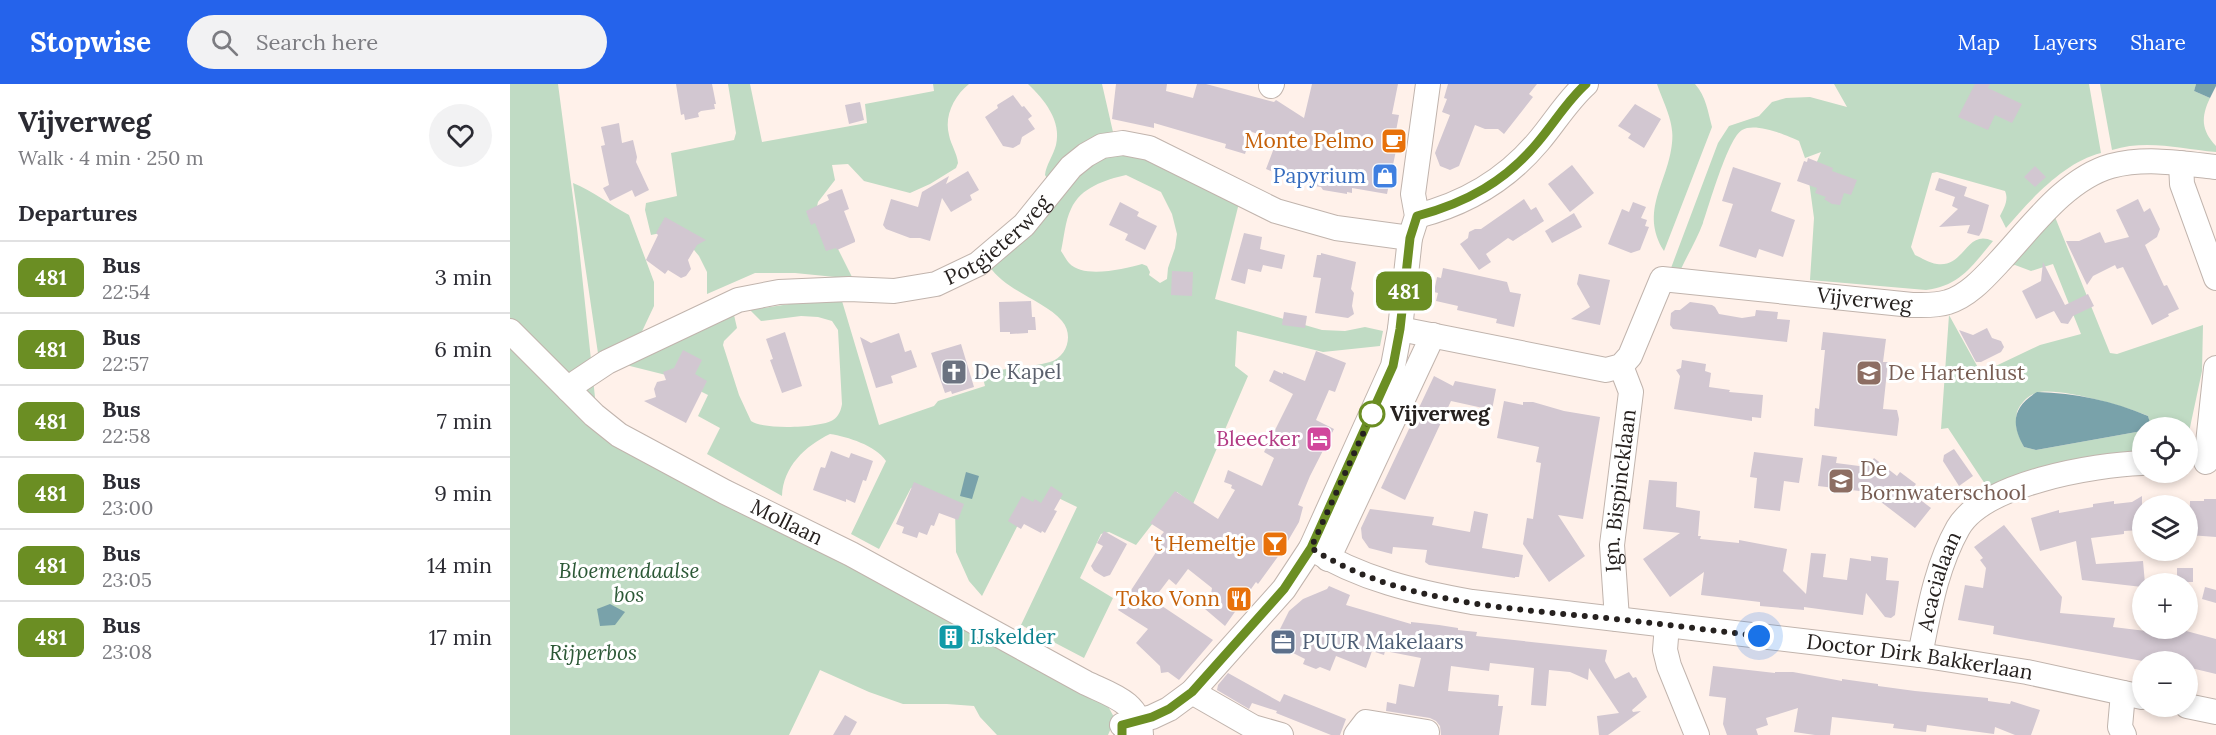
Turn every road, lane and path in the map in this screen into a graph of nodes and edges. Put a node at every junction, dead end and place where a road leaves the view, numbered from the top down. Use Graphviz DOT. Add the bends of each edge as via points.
graph roads {
  1 [pos="1428,84"];
  2 [pos="1586,84"];
  3 [pos="2181,163"];
  4 [pos="2216,166"];
  5 [pos="1414,227"];
  6 [pos="2216,278"];
  7 [pos="1400,329"];
  8 [pos="510,331"];
  9 [pos="1430,343"];
  10 [pos="1621,366"];
  11 [pos="2216,368"];
  12 [pos="568,390"];
  13 [pos="2203,462"];
  14 [pos="2132,463"];
  15 [pos="1320,553"];
  16 [pos="1617,619"];
  17 [pos="1667,625"];
  18 [pos="1920,655"];
  19 [pos="1192,692"];
  20 [pos="2132,695"];
  21 [pos="2198,708"];
  22 [pos="2216,712"];
  23 [pos="1131,729"];
  24 [pos="1426,732"];
  25 [pos="1281,735"];
  26 [pos="1356,735"];
  27 [pos="1696,735"];
  28 [pos="2124,735"];
  1 -- 5 [label="street" via="1413,194"];
  2 -- 5 [label="street" via="1505,176"];
  3 -- 4 [label="street, Vijverweg"];
  3 -- 6 [label="street" via="2182,184"];
  3 -- 10 [label="street, Vijverweg" via="2135,161 2087,176 2065,191 1983,279 1965,294 1936,305 1662,279 1630,356"];
  5 -- 7 [label="street"];
  5 -- 12 [label="street, Potgieterweg" via="1336,228 1276,211 1149,148 1123,143 1102,146 1071,167 1024,225 978,264 936,284 894,291 779,292 738,300 607,362"];
  7 -- 9 [label="street"];
  7 -- 15 [label="street" via="1393,366"];
  8 -- 12 [label="street, Mollaan"];
  9 -- 10 [label="street" via="1516,367 1520,352 1606,370"];
  9 -- 15 [label="street"];
  10 -- 16 [label="street, Ign. Bispincklaan" via="1631,392 1612,545"];
  11 -- 13 [label="street"];
  12 -- 23 [label="street, Mollaan" via="619,435 1129,705"];
  14 -- 18 [label="street, Acacialaan" via="2062,474 2007,490 1982,504 1959,526 1935,580"];
  15 -- 16 [label="street, Doctor Dirk Bakkerlaan" via="1367,576 1418,592"];
  15 -- 19 [label="street"];
  16 -- 17 [label="street, Doctor Dirk Bakkerlaan"];
  17 -- 18 [label="street, Doctor Dirk Bakkerlaan"];
  17 -- 27 [label="street" via="1665,650"];
  18 -- 20 [label="street, Doctor Dirk Bakkerlaan" via="2027,672"];
  19 -- 23 [label="street"];
  19 -- 25 [label="street" via="1253,727"];
  20 -- 28 [label="street" via="2120,727"];
  21 -- 22 [label="street"];
  24 -- 26 [label="street" via="1366,722"];
}
